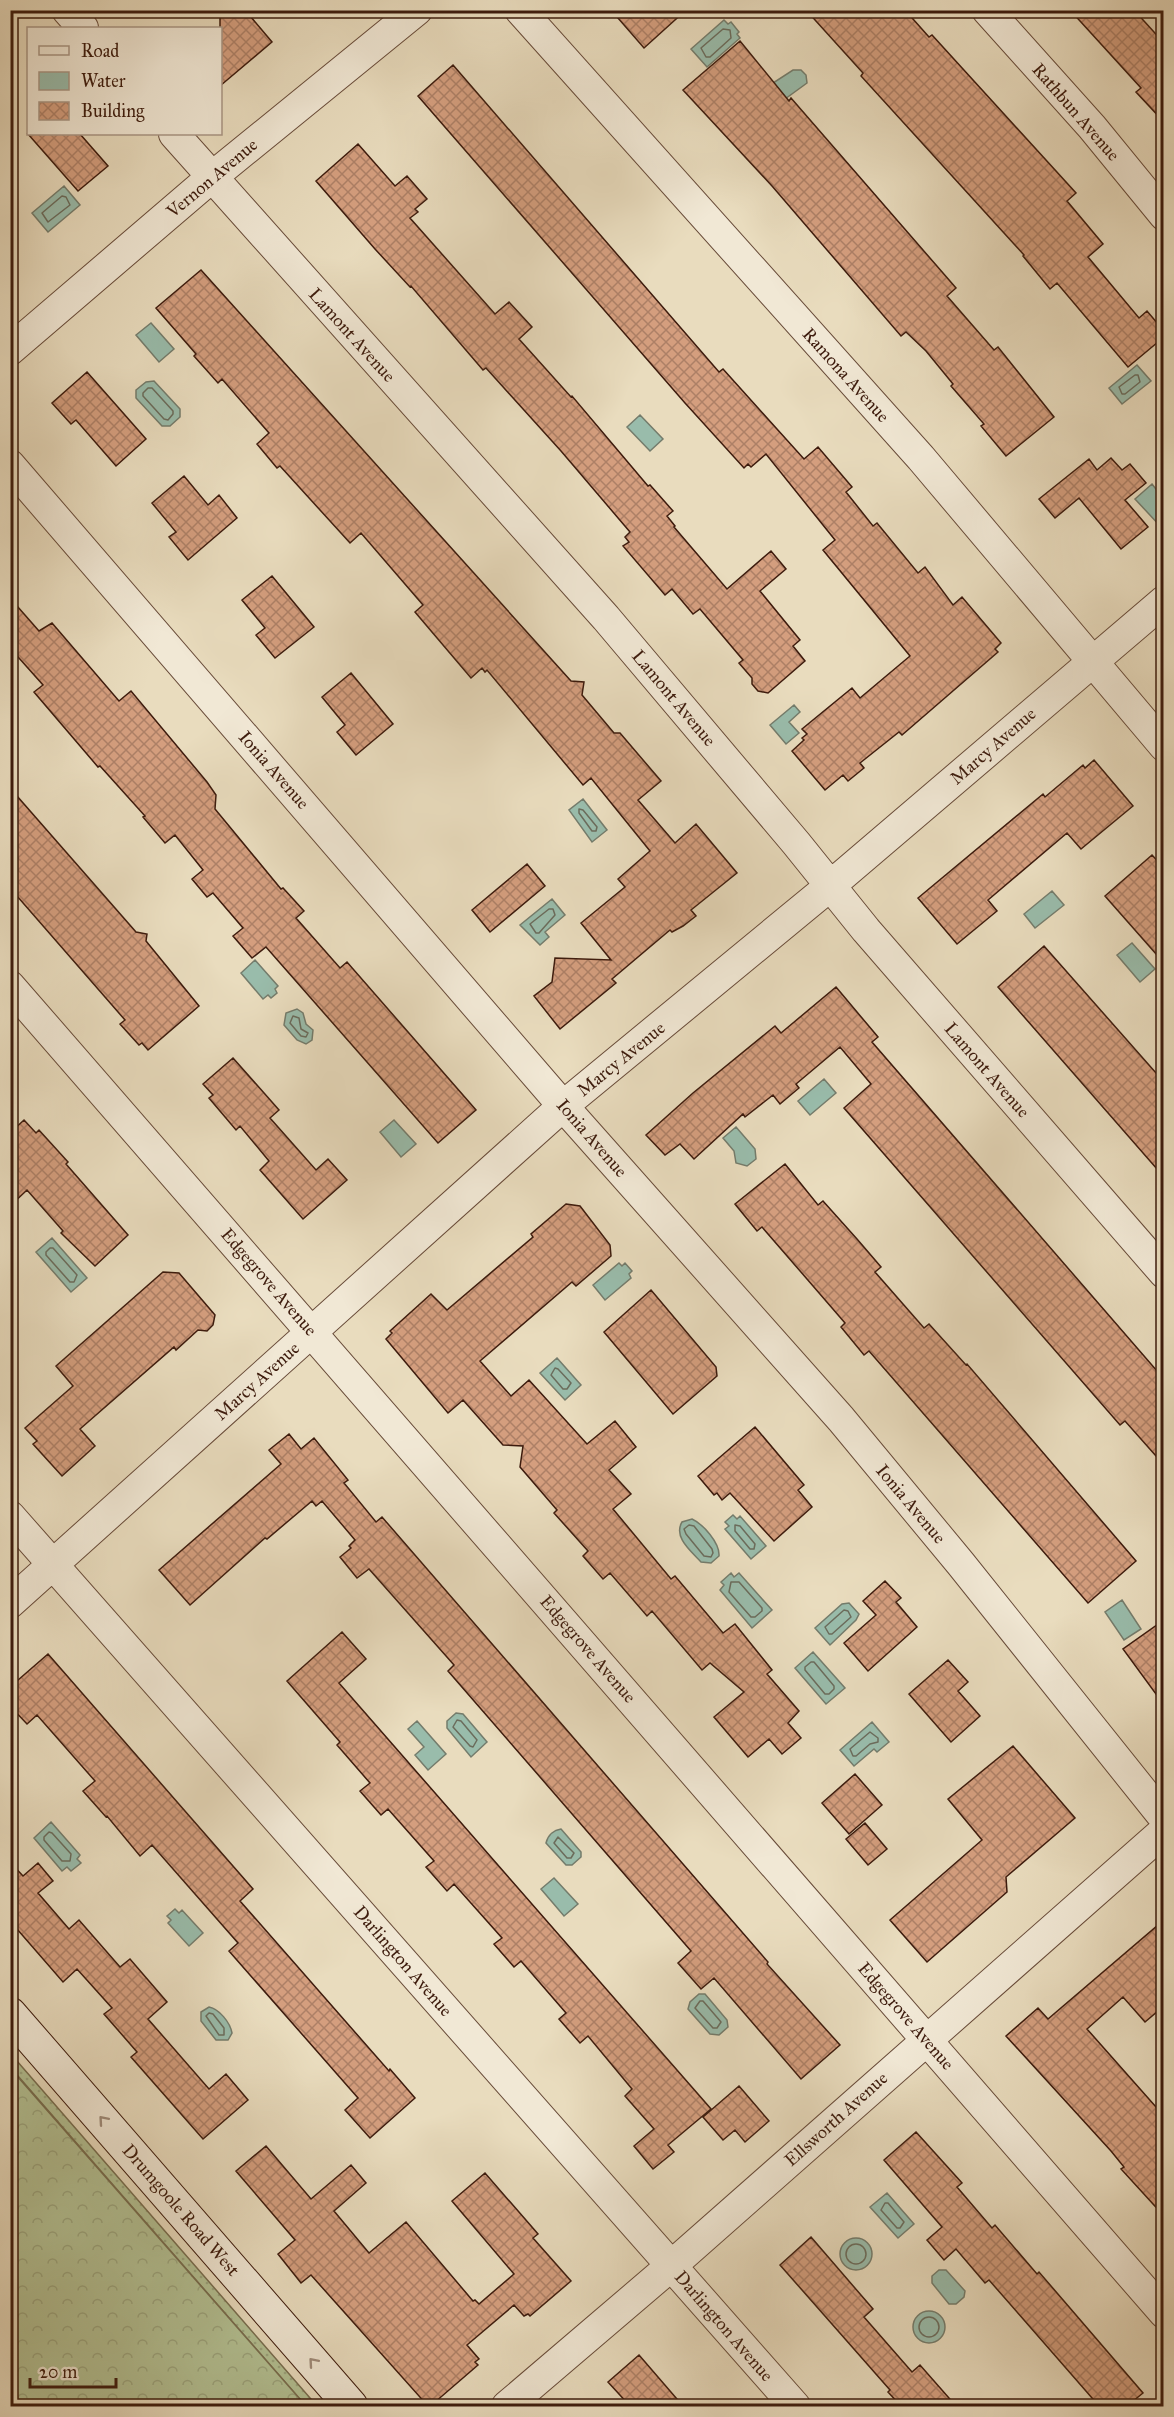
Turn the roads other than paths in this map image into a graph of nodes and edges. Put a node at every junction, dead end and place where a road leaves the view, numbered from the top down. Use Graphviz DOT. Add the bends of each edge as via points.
graph roads {
  1 [pos="67,10"];
  2 [pos="417,10"];
  3 [pos="520,10"];
  4 [pos="987,10"];
  5 [pos="82,27"];
  6 [pos="175,135"];
  7 [pos="212,177"];
  8 [pos="1164,215"];
  9 [pos="10,350"];
  10 [pos="10,465"];
  11 [pos="1164,601"];
  12 [pos="1090,662"];
  13 [pos="1164,746"];
  14 [pos="830,886"];
  15 [pos="10,986"];
  16 [pos="563,1106"];
  17 [pos="1164,1273"];
  18 [pos="312,1330"];
  19 [pos="10,1516"];
  20 [pos="54,1566"];
  21 [pos="10,1603"];
  22 [pos="1164,1818"];
  23 [pos="1164,1831"];
  24 [pos="10,2014"];
  25 [pos="926,2039"];
  26 [pos="671,2266"];
  27 [pos="1164,2313"];
  28 [pos="351,2406"];
  29 [pos="507,2406"];
  30 [pos="795,2406"];
  1 -- 5 [label="street"];
  2 -- 7 [label="street, Vernon Avenue"];
  3 -- 12 [label="street, Ramona Avenue" via="921,458"];
  4 -- 8 [label="street, Rathbun Avenue" via="1092,127"];
  6 -- 7 [label="street, Lamont Avenue"];
  7 -- 9 [label="street, Vernon Avenue"];
  7 -- 14 [label="street, Lamont Avenue" via="606,618"];
  10 -- 16 [label="street, Ionia Avenue"];
  11 -- 12 [label="street, Marcy Avenue"];
  12 -- 13 [label="street, Ramona Avenue"];
  12 -- 14 [label="street, Marcy Avenue"];
  14 -- 16 [label="street, Marcy Avenue"];
  14 -- 17 [label="street, Lamont Avenue"];
  15 -- 18 [label="street, Edgegrove Avenue"];
  16 -- 18 [label="street, Marcy Avenue"];
  16 -- 22 [label="street, Ionia Avenue" via="840,1419"];
  18 -- 20 [label="street, Marcy Avenue"];
  18 -- 25 [label="street, Edgegrove Avenue"];
  19 -- 20 [label="street, Darlington Avenue"];
  20 -- 21 [label="street, Marcy Avenue"];
  20 -- 26 [label="street, Darlington Avenue"];
  23 -- 25 [label="street, Ellsworth Avenue"];
  28 -- 24 [label="main road, Drumgoole Road West, one-way"];
  25 -- 26 [label="street, Ellsworth Avenue"];
  25 -- 27 [label="street, Edgegrove Avenue"];
  26 -- 29 [label="street, Ellsworth Avenue"];
  26 -- 30 [label="street, Darlington Avenue"];
}
